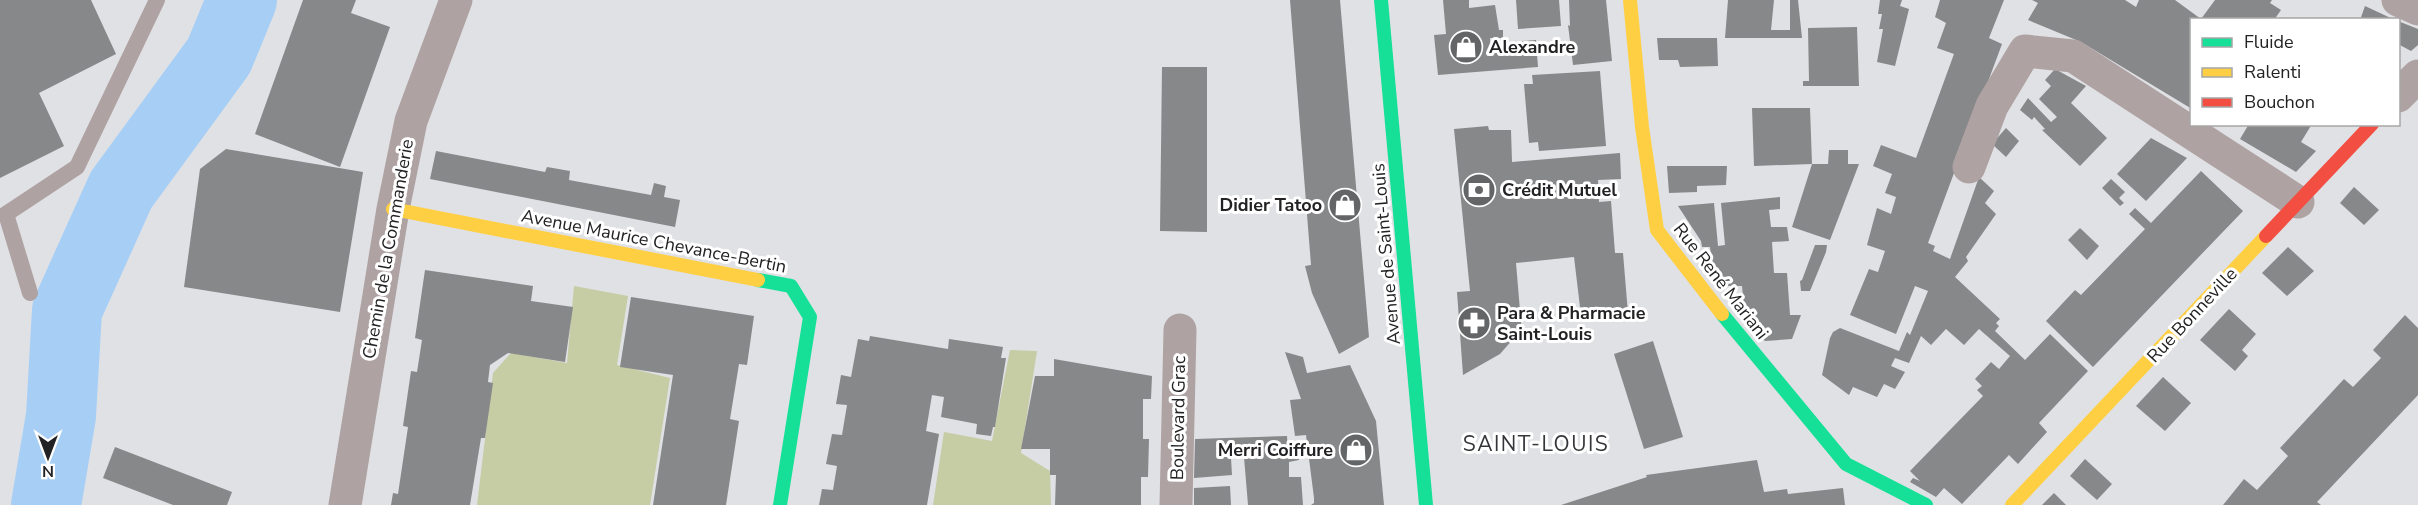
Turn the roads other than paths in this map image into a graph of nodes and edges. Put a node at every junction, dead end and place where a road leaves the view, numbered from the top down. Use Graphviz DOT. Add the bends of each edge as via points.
graph roads {
  1 [pos="158,0"];
  2 [pos="456,0"];
  3 [pos="1381,0"];
  4 [pos="1630,0"];
  5 [pos="2398,0"];
  6 [pos="2418,9"];
  7 [pos="2418,76"];
  8 [pos="2400,94"];
  9 [pos="2370,126"];
  10 [pos="1969,167"];
  11 [pos="2298,202"];
  12 [pos="393,209"];
  13 [pos="30,293"];
  14 [pos="1180,330"];
  15 [pos="345,505"];
  16 [pos="780,505"];
  17 [pos="1176,505"];
  18 [pos="1426,505"];
  19 [pos="1926,505"];
  20 [pos="2012,505"];
  1 -- 13 [label="lane" via="77,167 6,214"];
  2 -- 12 [label="street, Chemin de la Commanderie" via="411,121"];
  3 -- 18 [label="street, Avenue de Saint-Louis"];
  4 -- 19 [label="street, Rue René Mariani" via="1657,230 1845,464"];
  5 -- 6 [label="street"];
  7 -- 8 [label="street"];
  9 -- 11 [label="street, Rue Bonneville"];
  10 -- 11 [label="street" via="1992,106 2025,51 2073,56"];
  11 -- 20 [label="street, Rue Bonneville"];
  12 -- 15 [label="street, Chemin de la Commanderie"];
  12 -- 16 [label="street, Avenue Maurice Chevance-Bertin" via="791,286 810,317"];
  14 -- 17 [label="street, Boulevard Grac"];
}
